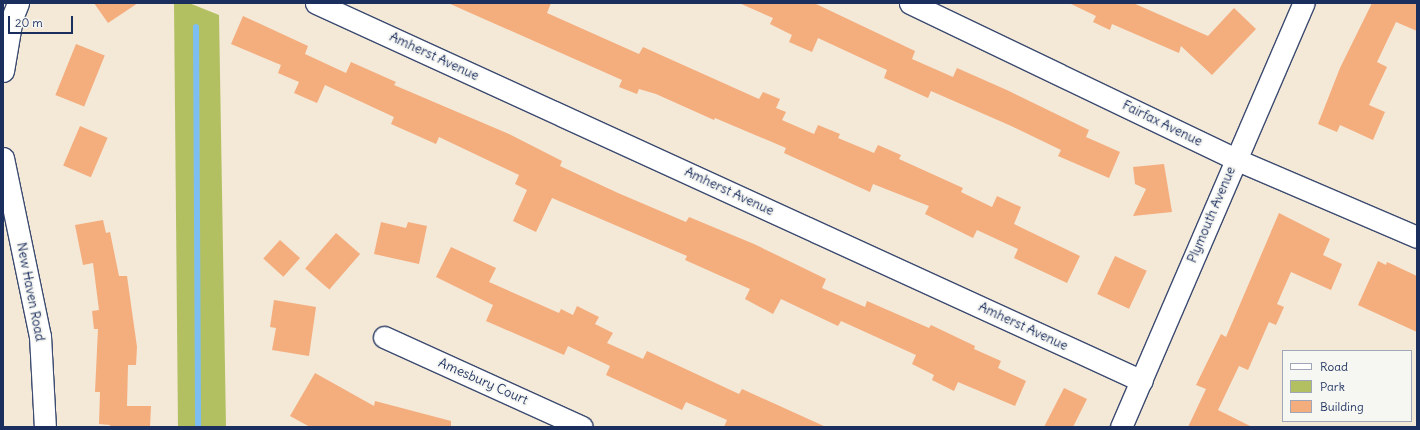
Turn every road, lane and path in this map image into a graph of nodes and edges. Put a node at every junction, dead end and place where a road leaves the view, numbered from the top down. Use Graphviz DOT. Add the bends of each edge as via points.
graph roads {
  1 [pos="18,3"];
  2 [pos="316,3"];
  3 [pos="910,3"];
  4 [pos="1304,3"];
  5 [pos="340,8"];
  6 [pos="3,70"];
  7 [pos="3,158"];
  8 [pos="1235,159"];
  9 [pos="1417,237"];
  10 [pos="384,337"];
  11 [pos="1142,381"];
  12 [pos="45,427"];
  13 [pos="582,427"];
  14 [pos="1121,427"];
  1 -- 6 [label="street" via="12,18"];
  2 -- 5 [label="street, Amherst Avenue"];
  3 -- 8 [label="street, Fairfax Avenue"];
  4 -- 8 [label="street, Plymouth Avenue"];
  5 -- 11 [label="street, Amherst Avenue"];
  7 -- 12 [label="street, New Haven Road" via="40,336"];
  8 -- 9 [label="street, Fairfax Avenue"];
  8 -- 11 [label="street, Plymouth Avenue"];
  10 -- 13 [label="street, Amesbury Court"];
  11 -- 14 [label="street, Plymouth Avenue"];
}
